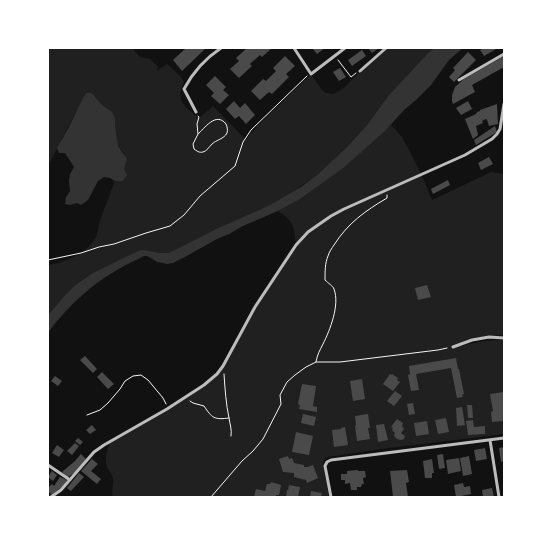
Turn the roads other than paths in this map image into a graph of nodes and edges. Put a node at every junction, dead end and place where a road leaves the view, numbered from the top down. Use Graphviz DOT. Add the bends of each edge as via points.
graph roads {
  1 [pos="221,48"];
  2 [pos="294,48"];
  3 [pos="345,48"];
  4 [pos="386,48"];
  5 [pos="504,54"];
  6 [pos="360,71"];
  7 [pos="459,80"];
  8 [pos="504,104"];
  9 [pos="196,112"];
  10 [pos="504,338"];
  11 [pos="453,347"];
  12 [pos="504,438"];
  13 [pos="490,440"];
  14 [pos="48,465"];
  15 [pos="70,480"];
  16 [pos="51,497"];
  17 [pos="331,497"];
  18 [pos="499,497"];
  1 -- 9 [label="street" via="191,76 184,89"];
  2 -- 3 [label="street" via="310,73"];
  4 -- 6 [label="street"];
  5 -- 7 [label="street"];
  8 -- 15 [label="street" via="500,129 492,139 465,155 344,209 308,232 296,245 255,307 217,374 167,409 94,452"];
  10 -- 11 [label="street" via="472,340"];
  12 -- 13 [label="street"];
  13 -- 17 [label="street" via="331,460 326,466"];
  13 -- 18 [label="street"];
  14 -- 15 [label="street"];
  15 -- 16 [label="street"];
}
